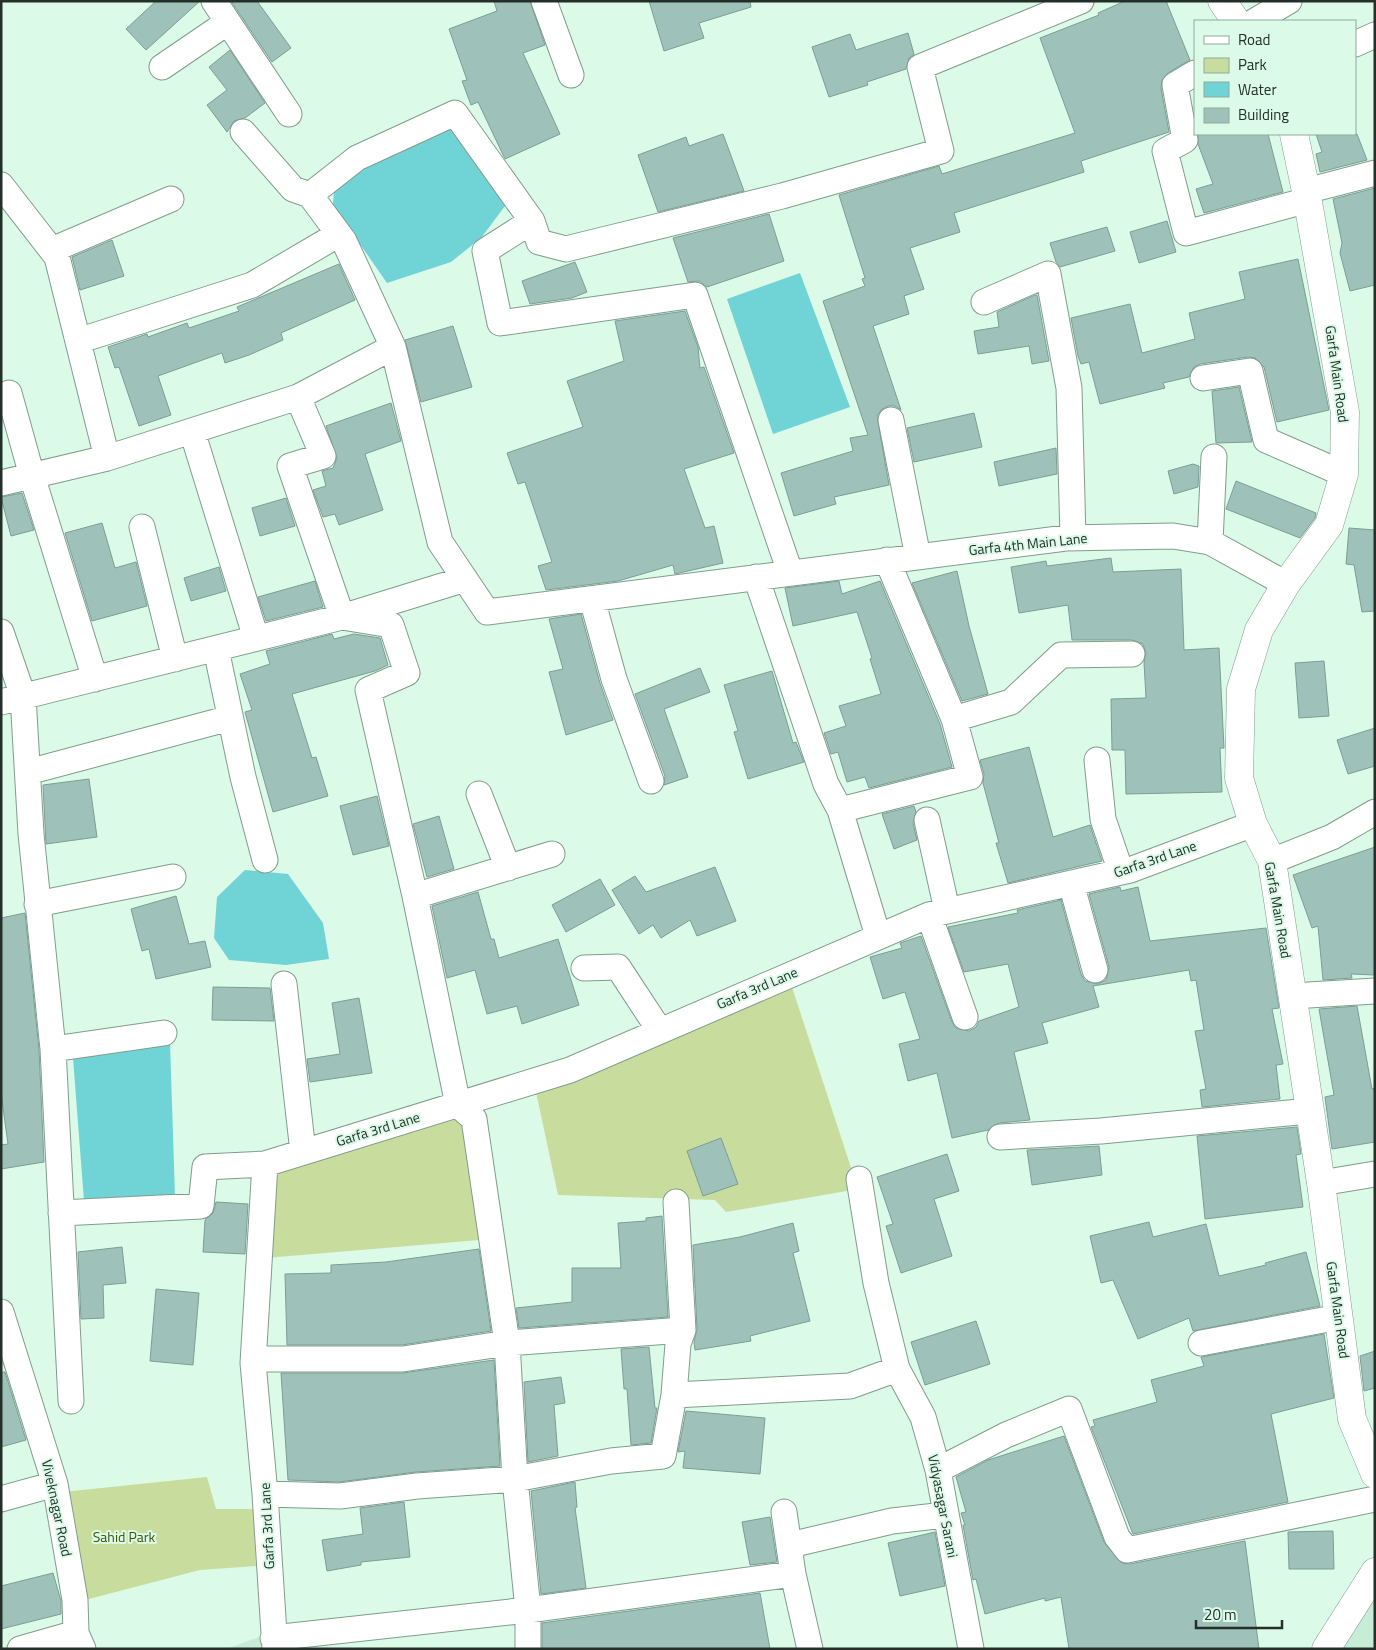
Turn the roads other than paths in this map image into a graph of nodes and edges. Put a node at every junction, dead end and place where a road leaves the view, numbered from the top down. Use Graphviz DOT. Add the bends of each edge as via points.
graph roads {
  1 [pos="214,1"];
  2 [pos="544,1"];
  3 [pos="1081,1"];
  4 [pos="1222,1"];
  5 [pos="1289,1"];
  6 [pos="1235,20"];
  7 [pos="1257,20"];
  8 [pos="228,22"];
  9 [pos="1375,35"];
  10 [pos="1356,44"];
  11 [pos="162,67"];
  12 [pos="1194,74"];
  13 [pos="571,75"];
  14 [pos="289,114"];
  15 [pos="243,132"];
  16 [pos="1294,135"];
  17 [pos="1375,173"];
  18 [pos="1,185"];
  19 [pos="310,194"];
  20 [pos="1307,196"];
  21 [pos="171,199"];
  22 [pos="532,221"];
  23 [pos="339,234"];
  24 [pos="52,250"];
  25 [pos="984,302"];
  26 [pos="78,341"];
  27 [pos="393,347"];
  28 [pos="1203,378"];
  29 [pos="9,393"];
  30 [pos="298,397"];
  31 [pos="891,420"];
  32 [pos="192,431"];
  33 [pos="1214,457"];
  34 [pos="107,458"];
  35 [pos="1344,474"];
  36 [pos="32,476"];
  37 [pos="1,483"];
  38 [pos="142,527"];
  39 [pos="1073,538"];
  40 [pos="1210,542"];
  41 [pos="918,557"];
  42 [pos="887,560"];
  43 [pos="790,572"];
  44 [pos="756,577"];
  45 [pos="465,579"];
  46 [pos="1286,584"];
  47 [pos="592,599"];
  48 [pos="342,617"];
  49 [pos="1,632"];
  50 [pos="256,638"];
  51 [pos="216,649"];
  52 [pos="1132,654"];
  53 [pos="175,659"];
  54 [pos="95,679"];
  55 [pos="12,699"];
  56 [pos="230,718"];
  57 [pos="954,719"];
  58 [pos="1097,760"];
  59 [pos="28,772"];
  60 [pos="651,781"];
  61 [pos="480,794"];
  62 [pos="840,810"];
  63 [pos="1375,812"];
  64 [pos="927,820"];
  65 [pos="1253,824"];
  66 [pos="552,854"];
  67 [pos="265,860"];
  68 [pos="1272,861"];
  69 [pos="508,868"];
  70 [pos="1121,872"];
  71 [pos="173,877"];
  72 [pos="1071,883"];
  73 [pos="415,896"];
  74 [pos="38,904"];
  75 [pos="938,912"];
  76 [pos="878,936"];
  77 [pos="584,968"];
  78 [pos="1095,970"];
  79 [pos="284,984"];
  80 [pos="1375,991"];
  81 [pos="1292,996"];
  82 [pos="965,1017"];
  83 [pos="660,1030"];
  84 [pos="164,1033"];
  85 [pos="53,1049"];
  86 [pos="458,1105"];
  87 [pos="1309,1111"];
  88 [pos="1000,1137"];
  89 [pos="303,1152"];
  90 [pos="265,1164"];
  91 [pos="1375,1174"];
  92 [pos="859,1179"];
  93 [pos="1321,1184"];
  94 [pos="676,1202"];
  95 [pos="61,1213"];
  96 [pos="1,1312"];
  97 [pos="1339,1317"];
  98 [pos="683,1330"];
  99 [pos="507,1343"];
  100 [pos="1201,1343"];
  101 [pos="254,1359"];
  102 [pos="10,1364"];
  103 [pos="897,1369"];
  104 [pos="674,1395"];
  105 [pos="71,1400"];
  106 [pos="938,1470"];
  107 [pos="1375,1474"];
  108 [pos="515,1479"];
  109 [pos="55,1484"];
  110 [pos="265,1494"];
  111 [pos="1,1499"];
  112 [pos="1375,1499"];
  113 [pos="784,1512"];
  114 [pos="945,1515"];
  115 [pos="790,1545"];
  116 [pos="1375,1572"];
  117 [pos="793,1574"];
  118 [pos="528,1610"];
  119 [pos="79,1641"];
  120 [pos="274,1643"];
  121 [pos="20,1649"];
  122 [pos="528,1649"];
  123 [pos="810,1649"];
  124 [pos="971,1649"];
  125 [pos="1326,1649"];
  1 -- 8 [label="street"];
  2 -- 13 [label="street"];
  3 -- 22 [label="street" via="920,68 942,151 782,196 566,249 539,242"];
  4 -- 6 [label="main road"];
  5 -- 7 [label="street"];
  8 -- 11 [label="street"];
  8 -- 14 [label="street"];
  9 -- 10 [label="street"];
  12 -- 20 [label="street" via="1175,85 1185,140 1165,152 1186,233"];
  15 -- 19 [label="street" via="293,189"];
  16 -- 20 [label="main road, Garfa Main Road"];
  17 -- 20 [label="street"];
  18 -- 24 [label="street"];
  19 -- 22 [label="street" via="357,158 455,112"];
  19 -- 23 [label="street"];
  20 -- 35 [label="main road, Garfa Main Road" via="1345,412"];
  21 -- 24 [label="street"];
  22 -- 43 [label="street" via="485,251 500,323 696,295"];
  23 -- 26 [label="street" via="252,285"];
  23 -- 27 [label="street"];
  24 -- 26 [label="street" via="57,257"];
  25 -- 39 [label="street" via="1048,274 1069,388"];
  26 -- 34 [label="street"];
  27 -- 30 [label="street"];
  27 -- 45 [label="street" via="440,542"];
  28 -- 35 [label="street" via="1250,372 1266,440"];
  29 -- 36 [label="street"];
  30 -- 32 [label="street"];
  30 -- 48 [label="street" via="323,456 290,466"];
  31 -- 41 [label="street"];
  32 -- 34 [label="street"];
  32 -- 50 [label="street"];
  33 -- 40 [label="street"];
  34 -- 36 [label="street"];
  35 -- 46 [label="main road, Garfa Main Road" via="1329,525"];
  36 -- 37 [label="street"];
  36 -- 54 [label="street"];
  38 -- 53 [label="street"];
  39 -- 40 [label="street, Garfa 4th Main Lane" via="1173,536"];
  39 -- 41 [label="street, Garfa 4th Main Lane"];
  40 -- 46 [label="street, Garfa 4th Main Lane"];
  41 -- 42 [label="street, Garfa 4th Main Lane"];
  42 -- 43 [label="street, Garfa 4th Main Lane"];
  42 -- 57 [label="street"];
  43 -- 44 [label="street, Garfa 4th Main Lane"];
  44 -- 47 [label="street, Garfa 4th Main Lane"];
  44 -- 62 [label="street" via="826,784"];
  45 -- 47 [label="street, Garfa 4th Main Lane" via="487,612"];
  45 -- 48 [label="street"];
  46 -- 65 [label="main road, Garfa Main Road" via="1259,630 1241,689 1239,778"];
  47 -- 60 [label="street" via="614,679"];
  48 -- 50 [label="street"];
  48 -- 73 [label="street" via="391,625 406,673 368,690"];
  49 -- 55 [label="street"];
  50 -- 51 [label="street"];
  51 -- 53 [label="street"];
  51 -- 56 [label="street"];
  52 -- 57 [label="street" via="1061,656 1011,702"];
  53 -- 54 [label="street"];
  54 -- 55 [label="street"];
  55 -- 59 [label="street"];
  56 -- 59 [label="street"];
  56 -- 67 [label="street"];
  57 -- 62 [label="street" via="970,776"];
  58 -- 70 [label="street" via="1103,818"];
  59 -- 74 [label="street"];
  61 -- 69 [label="street"];
  62 -- 76 [label="street"];
  63 -- 68 [label="street" via="1332,837"];
  64 -- 75 [label="street"];
  65 -- 68 [label="main road, Garfa Main Road"];
  65 -- 70 [label="street, Garfa 3rd Lane"];
  66 -- 69 [label="street"];
  68 -- 81 [label="main road, Garfa Main Road"];
  69 -- 73 [label="street"];
  70 -- 72 [label="street, Garfa 3rd Lane"];
  71 -- 74 [label="street"];
  72 -- 75 [label="street, Garfa 3rd Lane"];
  72 -- 78 [label="street"];
  73 -- 86 [label="street"];
  74 -- 85 [label="street"];
  75 -- 76 [label="street, Garfa 3rd Lane"];
  75 -- 82 [label="street"];
  76 -- 83 [label="street, Garfa 3rd Lane"];
  77 -- 83 [label="street" via="618,967"];
  79 -- 89 [label="street"];
  80 -- 81 [label="street"];
  81 -- 87 [label="main road, Garfa Main Road"];
  83 -- 86 [label="street, Garfa 3rd Lane" via="570,1070"];
  84 -- 85 [label="street"];
  85 -- 95 [label="street"];
  86 -- 89 [label="street, Garfa 3rd Lane"];
  86 -- 99 [label="street" via="474,1119"];
  87 -- 88 [label="street"];
  87 -- 93 [label="main road, Garfa Main Road"];
  89 -- 90 [label="street, Garfa 3rd Lane"];
  90 -- 95 [label="street, Garfa 3rd Lane" via="205,1167 201,1206"];
  90 -- 101 [label="street, Garfa 3rd Lane"];
  91 -- 93 [label="street"];
  92 -- 103 [label="street, Vidyasagar Sarani" via="876,1283"];
  93 -- 97 [label="main road, Garfa Main Road"];
  94 -- 98 [label="street"];
  95 -- 105 [label="street"];
  96 -- 102 [label="street, Viveknagar Road"];
  97 -- 100 [label="street"];
  97 -- 107 [label="main road, Garfa Main Road" via="1352,1420"];
  98 -- 99 [label="street"];
  98 -- 104 [label="street" via="678,1344"];
  99 -- 101 [label="street" via="403,1359"];
  99 -- 108 [label="street"];
  101 -- 110 [label="street, Garfa 3rd Lane"];
  102 -- 109 [label="street, Viveknagar Road"];
  103 -- 104 [label="street" via="850,1386"];
  103 -- 106 [label="street, Vidyasagar Sarani" via="923,1417"];
  104 -- 108 [label="street" via="663,1456 611,1460"];
  106 -- 112 [label="street" via="1006,1435 1069,1409 1116,1537 1127,1550"];
  106 -- 114 [label="street, Vidyasagar Sarani"];
  108 -- 110 [label="street" via="417,1486 340,1496"];
  108 -- 118 [label="street"];
  109 -- 111 [label="street"];
  109 -- 119 [label="street, Viveknagar Road"];
  110 -- 120 [label="street, Garfa 3rd Lane"];
  113 -- 115 [label="street"];
  114 -- 115 [label="street" via="892,1521"];
  114 -- 124 [label="street, Vidyasagar Sarani"];
  115 -- 117 [label="street"];
  116 -- 125 [label="main road"];
  117 -- 118 [label="street"];
  117 -- 123 [label="street"];
  118 -- 120 [label="street"];
  118 -- 122 [label="street"];
  119 -- 121 [label="street"];
}
